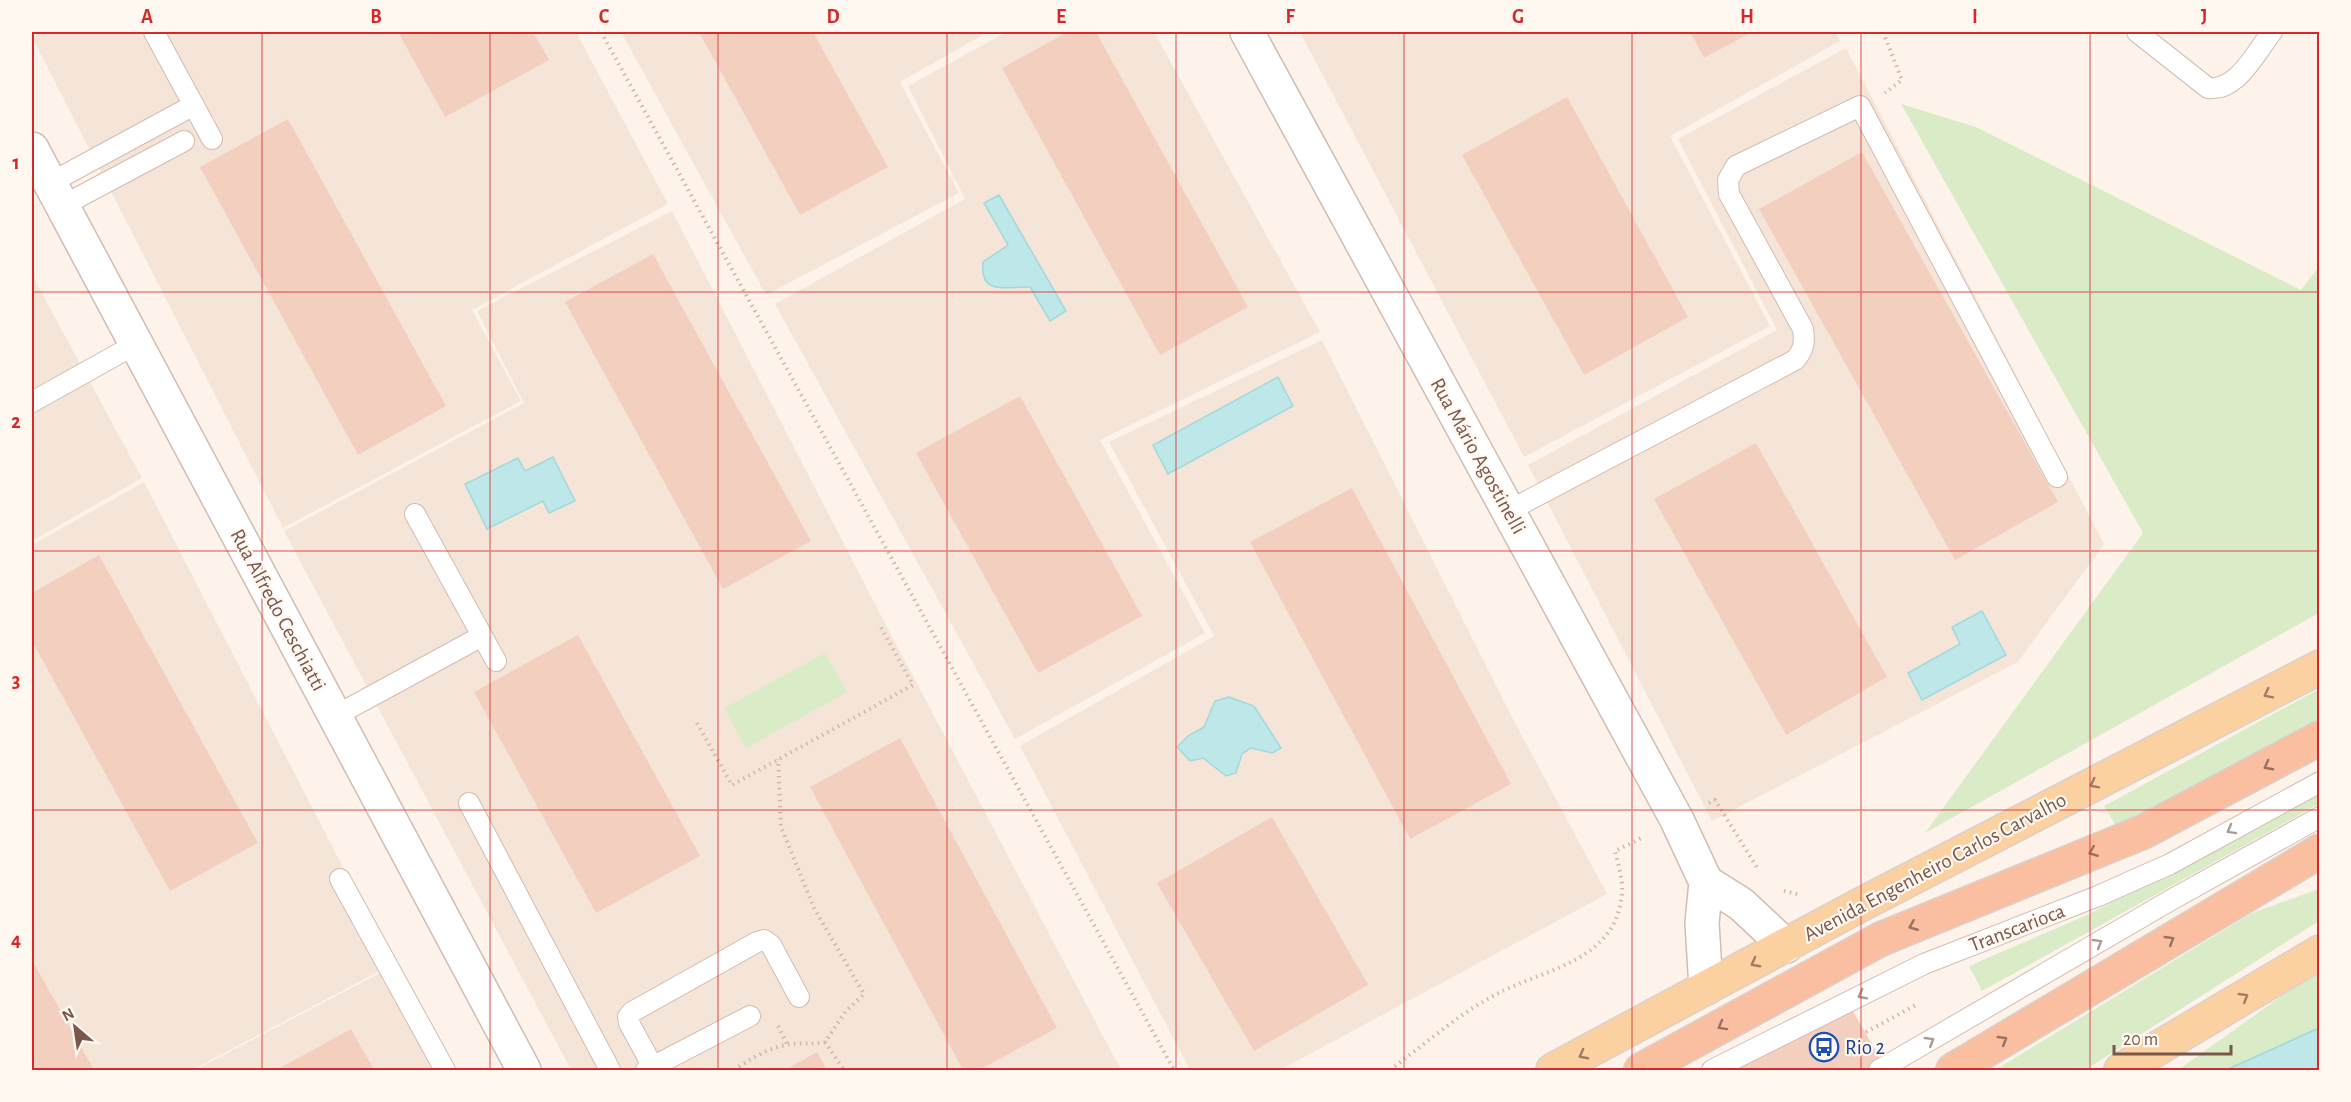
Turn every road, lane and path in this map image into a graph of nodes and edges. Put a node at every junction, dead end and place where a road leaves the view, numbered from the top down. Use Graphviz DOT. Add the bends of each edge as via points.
graph roads {
  1 [pos="154,32"];
  2 [pos="601,32"];
  3 [pos="1246,32"];
  4 [pos="1883,32"];
  5 [pos="2137,32"];
  6 [pos="2272,32"];
  7 [pos="194,105"];
  8 [pos="1860,106"];
  9 [pos="212,139"];
  10 [pos="184,141"];
  11 [pos="32,149"];
  12 [pos="56,195"];
  13 [pos="136,344"];
  14 [pos="32,402"];
  15 [pos="2057,477"];
  16 [pos="1508,511"];
  17 [pos="415,513"];
  18 [pos="879,624"];
  19 [pos="482,636"];
  20 [pos="496,661"];
  21 [pos="2319,667"];
  22 [pos="335,717"];
  23 [pos="697,723"];
  24 [pos="2319,738"];
  25 [pos="778,759"];
  26 [pos="2319,782"];
  27 [pos="469,803"];
  28 [pos="2319,817"];
  29 [pos="1677,820"];
  30 [pos="2311,859"];
  31 [pos="1762,875"];
  32 [pos="340,879"];
  33 [pos="1706,882"];
  34 [pos="1780,889"];
  35 [pos="1807,896"];
  36 [pos="1786,946"];
  37 [pos="2319,952"];
  38 [pos="1706,988"];
  39 [pos="799,997"];
  40 [pos="1916,1005"];
  41 [pos="750,1016"];
  42 [pos="1866,1032"];
  43 [pos="825,1042"];
  44 [pos="649,1069"];
  45 [pos="445,1071"];
  46 [pos="524,1071"];
  47 [pos="610,1071"];
  48 [pos="734,1071"];
  49 [pos="844,1071"];
  50 [pos="1174,1071"];
  51 [pos="1390,1071"];
  52 [pos="1553,1071"];
  53 [pos="1641,1071"];
  54 [pos="1712,1071"];
  55 [pos="1879,1071"];
  56 [pos="1953,1071"];
  57 [pos="2121,1071"];
  1 -- 7 [label="lane"];
  2 -- 50 [label="path"];
  3 -- 16 [label="street, Rua Mário Agostinelli"];
  4 -- 8 [label="path" via="1902,80"];
  5 -- 6 [label="lane" via="2208,88 2220,90 2233,82"];
  7 -- 9 [label="lane"];
  7 -- 12 [label="lane"];
  8 -- 15 [label="lane"];
  8 -- 16 [label="lane" via="1736,166 1728,180 1729,194 1803,329 1802,353"];
  10 -- 12 [label="lane"];
  11 -- 12 [label="street, Rua Alfredo Ceschiatti"];
  12 -- 13 [label="street, Rua Alfredo Ceschiatti"];
  13 -- 14 [label="lane"];
  13 -- 22 [label="street, Rua Alfredo Ceschiatti"];
  16 -- 29 [label="street, Rua Mário Agostinelli"];
  17 -- 19 [label="lane"];
  18 -- 25 [label="path" via="913,685"];
  19 -- 20 [label="lane"];
  19 -- 22 [label="lane"];
  21 -- 36 [label="main road, Avenida Engenheiro Carlos Carvalho, one-way"];
  22 -- 46 [label="street, Rua Alfredo Ceschiatti"];
  23 -- 25 [label="path" via="732,785"];
  24 -- 53 [label="highway, Avenida Engenheiro Carlos Carvalho, one-way" via="2143,832 1881,939"];
  25 -- 43 [label="path" via="781,827 814,908 864,994 846,1011"];
  26 -- 54 [label="lane, Transcarioca, one-way" via="2170,864 1924,964"];
  27 -- 47 [label="lane"];
  55 -- 28 [label="lane, one-way"];
  29 -- 31 [label="path" via="1715,800"];
  29 -- 33 [label="street, Rua Mário Agostinelli"];
  29 -- 51 [label="path" via="1615,851 1623,890 1619,907 1612,926 1590,951 1561,969 1495,995"];
  56 -- 30 [label="highway, one-way"];
  32 -- 45 [label="lane"];
  33 -- 36 [label="street" via="1741,904"];
  33 -- 38 [label="street" via="1702,923"];
  34 -- 35 [label="path"];
  36 -- 38 [label="main road, Avenida Engenheiro Carlos Carvalho, one-way"];
  57 -- 37 [label="main road, one-way"];
  38 -- 52 [label="main road, Avenida Engenheiro Carlos Carvalho, one-way"];
  39 -- 44 [label="lane" via="771,945 764,940 757,942 632,1012 629,1023"];
  40 -- 42 [label="path"];
  41 -- 44 [label="lane"];
  43 -- 48 [label="path" via="787,1044"];
  43 -- 49 [label="path"];
}
